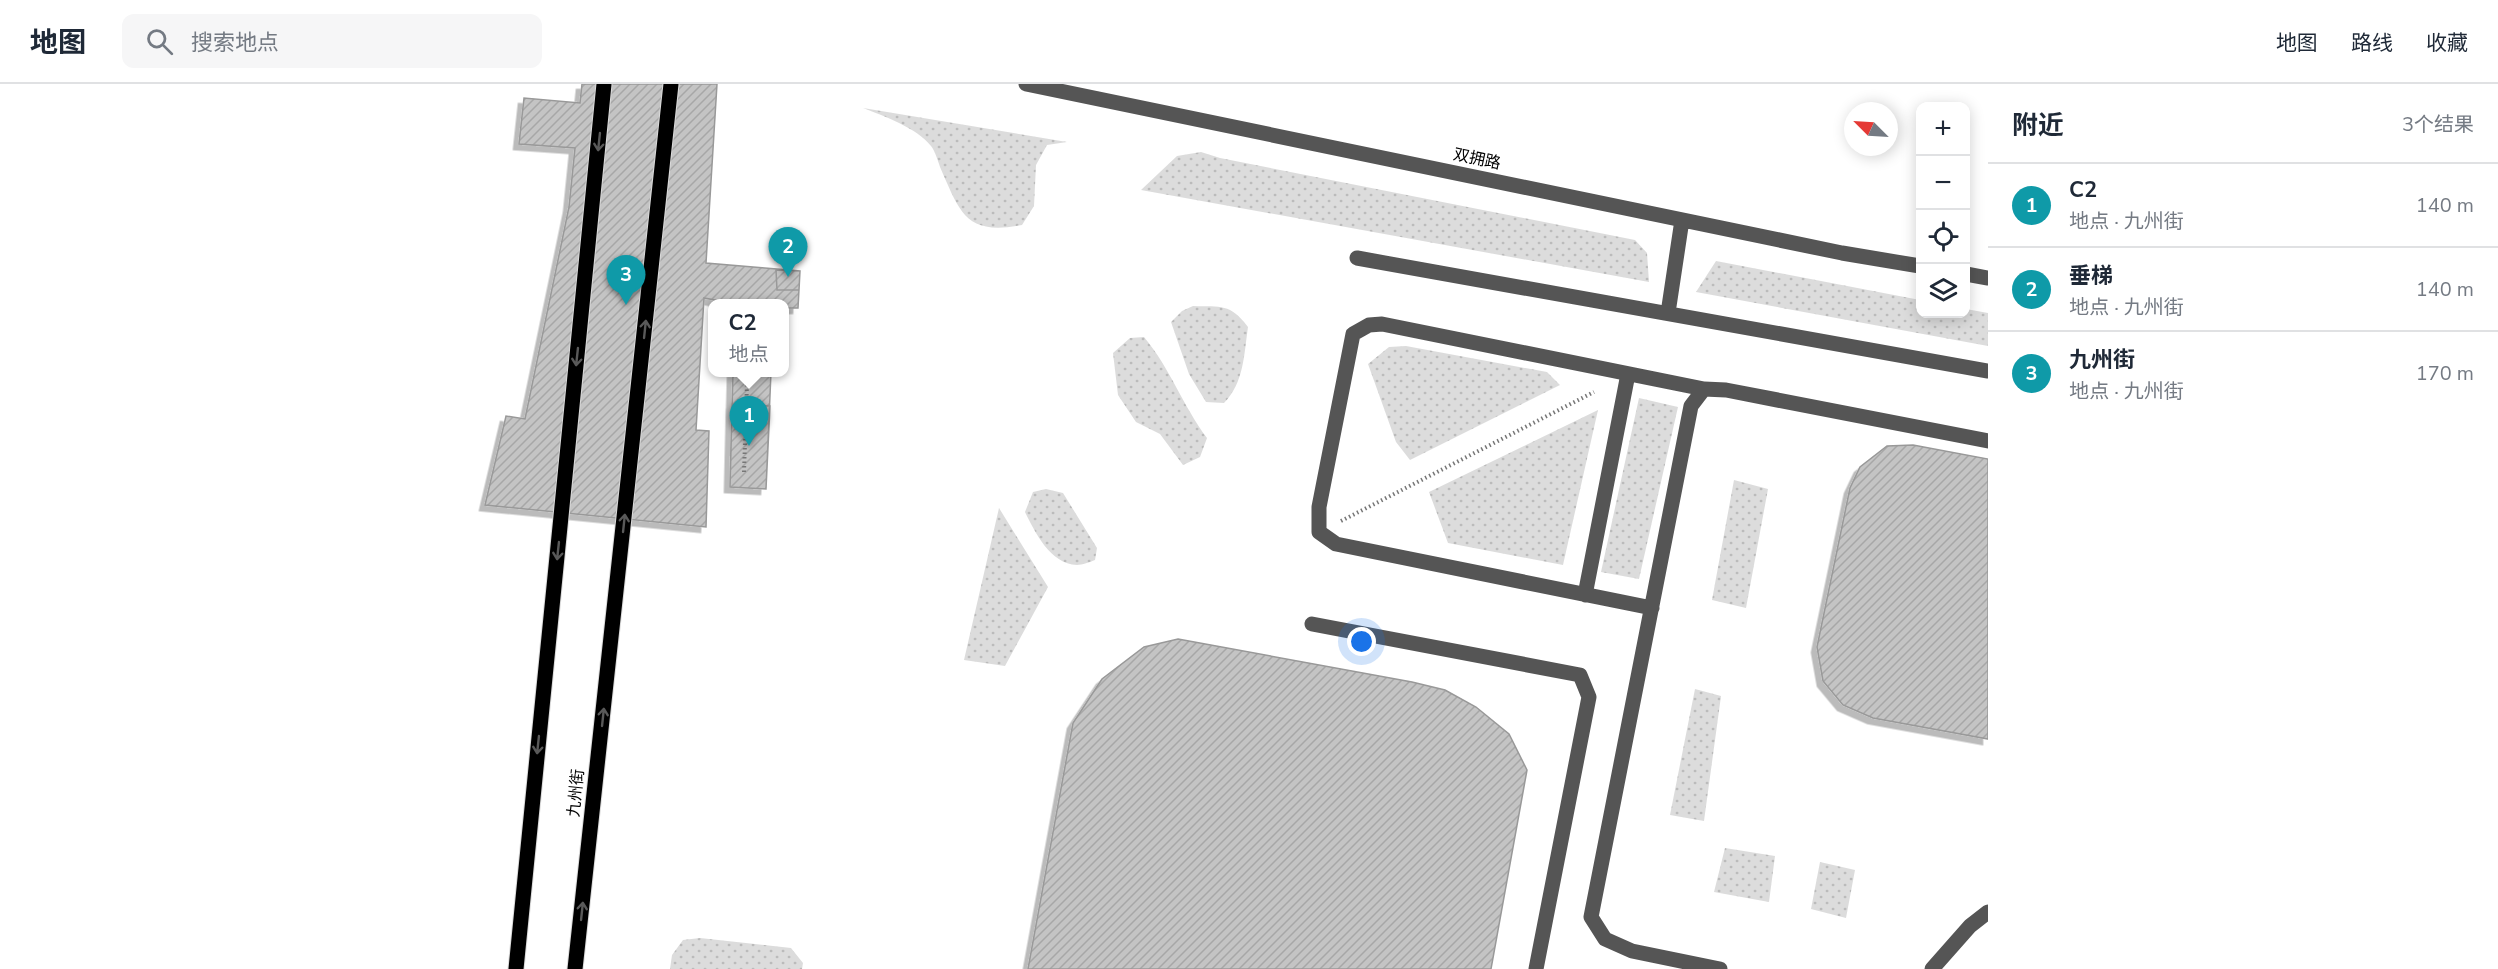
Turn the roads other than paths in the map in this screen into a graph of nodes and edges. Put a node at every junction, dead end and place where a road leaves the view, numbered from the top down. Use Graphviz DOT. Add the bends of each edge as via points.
graph roads {
  1 [pos="604,84"];
  2 [pos="671,84"];
  3 [pos="1026,84"];
  4 [pos="1682,220"];
  5 [pos="1357,258"];
  6 [pos="1916,265"];
  7 [pos="1970,275"];
  8 [pos="1988,278"];
  9 [pos="1668,313"];
  10 [pos="1988,371"];
  11 [pos="1628,374"];
  12 [pos="1704,389"];
  13 [pos="1988,441"];
  14 [pos="1585,595"];
  15 [pos="1652,608"];
  16 [pos="1312,624"];
  17 [pos="1988,912"];
  18 [pos="516,969"];
  19 [pos="575,969"];
  20 [pos="1536,969"];
  21 [pos="1720,969"];
  22 [pos="1932,969"];
  1 -- 18 [label="main road, one-way"];
  19 -- 2 [label="main road, 九州街, one-way"];
  3 -- 4 [label="street, 双拥路"];
  4 -- 6 [label="street, 双拥路"];
  4 -- 9 [label="street"];
  5 -- 9 [label="street"];
  7 -- 8 [label="street"];
  9 -- 10 [label="street"];
  11 -- 12 [label="street"];
  11 -- 14 [label="street"];
  11 -- 14 [label="street" via="1382,324 1369,325 1353,334 1319,507 1319,532 1336,544"];
  12 -- 13 [label="street"];
  12 -- 15 [label="street" via="1691,406"];
  14 -- 15 [label="street"];
  15 -- 21 [label="street" via="1591,917 1605,939 1632,951"];
  16 -- 20 [label="street" via="1581,675 1589,697"];
  17 -- 22 [label="street" via="1970,926"];
}
